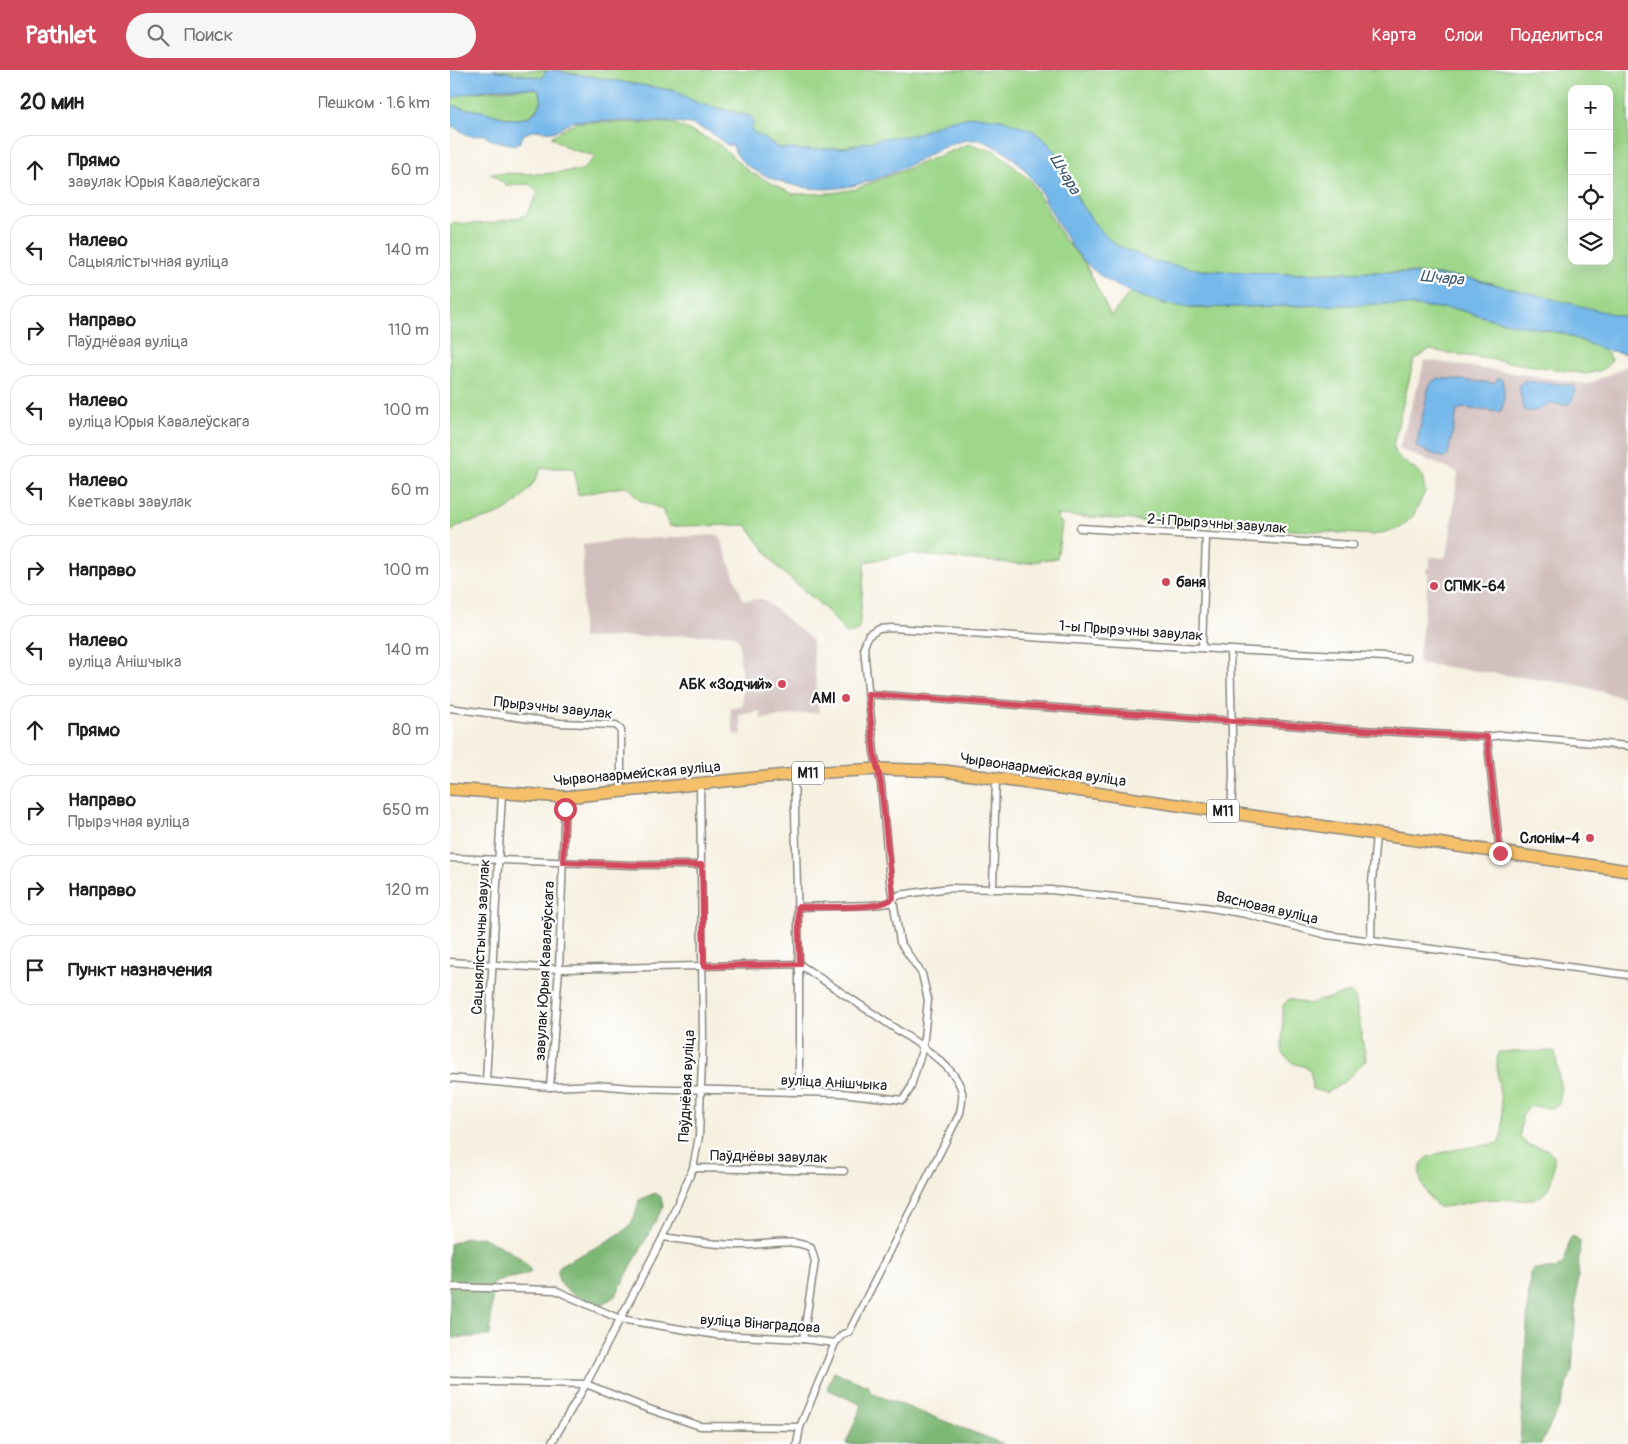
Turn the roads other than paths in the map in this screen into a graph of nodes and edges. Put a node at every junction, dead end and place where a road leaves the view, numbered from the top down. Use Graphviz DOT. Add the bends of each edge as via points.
graph roads {
  1 [pos="1080,528"];
  2 [pos="1206,537"];
  3 [pos="1353,545"];
  4 [pos="864,648"];
  5 [pos="1202,648"];
  6 [pos="1230,650"];
  7 [pos="1407,658"];
  8 [pos="868,694"];
  9 [pos="450,708"];
  10 [pos="1232,721"];
  11 [pos="1487,737"];
  12 [pos="1628,746"];
  13 [pos="879,768"];
  14 [pos="794,774"];
  15 [pos="996,777"];
  16 [pos="700,784"];
  17 [pos="450,789"];
  18 [pos="621,793"];
  19 [pos="502,794"];
  20 [pos="565,797"];
  21 [pos="1231,812"];
  22 [pos="1376,834"];
  23 [pos="1500,853"];
  24 [pos="450,858"];
  25 [pos="497,860"];
  26 [pos="563,862"];
  27 [pos="702,865"];
  28 [pos="1628,871"];
  29 [pos="993,888"];
  30 [pos="896,896"];
  31 [pos="798,907"];
  32 [pos="1371,941"];
  33 [pos="450,962"];
  34 [pos="492,963"];
  35 [pos="800,964"];
  36 [pos="704,966"];
  37 [pos="559,969"];
  38 [pos="1628,976"];
  39 [pos="923,1047"];
  40 [pos="450,1078"];
  41 [pos="486,1081"];
  42 [pos="550,1087"];
  43 [pos="702,1090"];
  44 [pos="799,1092"];
  45 [pos="693,1168"];
  46 [pos="844,1171"];
  47 [pos="663,1237"];
  48 [pos="450,1287"];
  49 [pos="620,1319"];
  50 [pos="803,1339"];
  51 [pos="835,1343"];
  52 [pos="450,1381"];
  53 [pos="586,1384"];
  54 [pos="800,1427"];
  55 [pos="551,1444"];
  56 [pos="797,1444"];
  1 -- 2 [label="street, 2-і Прырэчны завулак"];
  2 -- 3 [label="street, 2-і Прырэчны завулак"];
  2 -- 5 [label="street"];
  4 -- 5 [label="street, 1-ы Прырэчны завулак" via="868,636 879,629 892,628"];
  4 -- 8 [label="street, вуліца Анішчыка"];
  5 -- 6 [label="street, 1-ы Прырэчны завулак"];
  6 -- 7 [label="street, 1-ы Прырэчны завулак"];
  6 -- 10 [label="street"];
  8 -- 10 [label="street"];
  8 -- 13 [label="street, вуліца Анішчыка" via="874,752"];
  9 -- 18 [label="street, Прырэчны завулак" via="560,723 616,725 621,730"];
  10 -- 11 [label="street"];
  10 -- 21 [label="street"];
  11 -- 12 [label="street" via="1502,734"];
  11 -- 23 [label="street"];
  13 -- 14 [label="highway, Чырвонаармейская вуліца / М11"];
  13 -- 15 [label="highway, Чырвонаармейская вуліца / М11"];
  13 -- 30 [label="street, вуліца Анішчыка"];
  14 -- 16 [label="highway, Чырвонаармейская вуліца / М11"];
  14 -- 31 [label="street"];
  15 -- 21 [label="highway, Чырвонаармейская вуліца / М11"];
  15 -- 29 [label="street"];
  16 -- 18 [label="highway, Чырвонаармейская вуліца / М11"];
  16 -- 27 [label="street, Паўднёвая вуліца"];
  17 -- 19 [label="highway, Чырвонаармейская вуліца / М11"];
  18 -- 20 [label="highway, Чырвонаармейская вуліца / М11"];
  19 -- 20 [label="highway, Чырвонаармейская вуліца / М11"];
  19 -- 25 [label="street, Сацыялістычны завулак"];
  20 -- 26 [label="street, завулак Юрыя Кавалеўскага"];
  21 -- 22 [label="highway, Чырвонаармейская вуліца / М11"];
  22 -- 23 [label="highway, Чырвонаармейская вуліца / М11"];
  22 -- 32 [label="street"];
  23 -- 28 [label="highway, Чырвонаармейская вуліца / М11"];
  24 -- 25 [label="street"];
  25 -- 26 [label="street"];
  25 -- 34 [label="street, Сацыялістычны завулак"];
  26 -- 27 [label="street"];
  26 -- 37 [label="street, завулак Юрыя Кавалеўскага"];
  27 -- 36 [label="street, Паўднёвая вуліца"];
  29 -- 30 [label="street, Вясновая вуліца" via="949,888"];
  29 -- 32 [label="street, Вясновая вуліца" via="1116,896 1205,907 1327,935"];
  30 -- 31 [label="street, Вясновая вуліца" via="889,902 871,905"];
  30 -- 39 [label="street, вуліца Анішчыка" via="900,942 922,974 928,1000"];
  31 -- 35 [label="street"];
  32 -- 38 [label="street, Вясновая вуліца"];
  33 -- 34 [label="street"];
  34 -- 37 [label="street"];
  34 -- 41 [label="street, Сацыялістычны завулак"];
  35 -- 36 [label="street"];
  35 -- 39 [label="street"];
  35 -- 44 [label="street"];
  36 -- 37 [label="street"];
  36 -- 43 [label="street, Паўднёвая вуліца"];
  37 -- 42 [label="street, завулак Юрыя Кавалеўскага"];
  39 -- 44 [label="street, вуліца Анішчыка" via="910,1089 903,1100"];
  39 -- 51 [label="street" via="956,1078 962,1093 960,1113 849,1332"];
  40 -- 41 [label="street, вуліца Анішчыка"];
  41 -- 42 [label="street, вуліца Анішчыка"];
  42 -- 43 [label="street, вуліца Анішчыка" via="596,1085"];
  43 -- 44 [label="street, вуліца Анішчыка"];
  43 -- 45 [label="street, Паўднёвая вуліца"];
  45 -- 46 [label="street, Паўднёвы завулак"];
  45 -- 47 [label="street, Паўднёвая вуліца"];
  47 -- 49 [label="street, Паўднёвая вуліца"];
  47 -- 50 [label="street" via="714,1244 801,1243 811,1248 815,1261"];
  48 -- 49 [label="street, вуліца Вінаградова" via="555,1290"];
  49 -- 50 [label="street, вуліца Вінаградова" via="717,1336"];
  49 -- 53 [label="street, Паўднёвая вуліца"];
  50 -- 51 [label="street, вуліца Вінаградова"];
  51 -- 54 [label="street"];
  52 -- 53 [label="street"];
  53 -- 54 [label="street" via="700,1426"];
  53 -- 55 [label="street, Паўднёвая вуліца"];
  54 -- 56 [label="street"];
}
